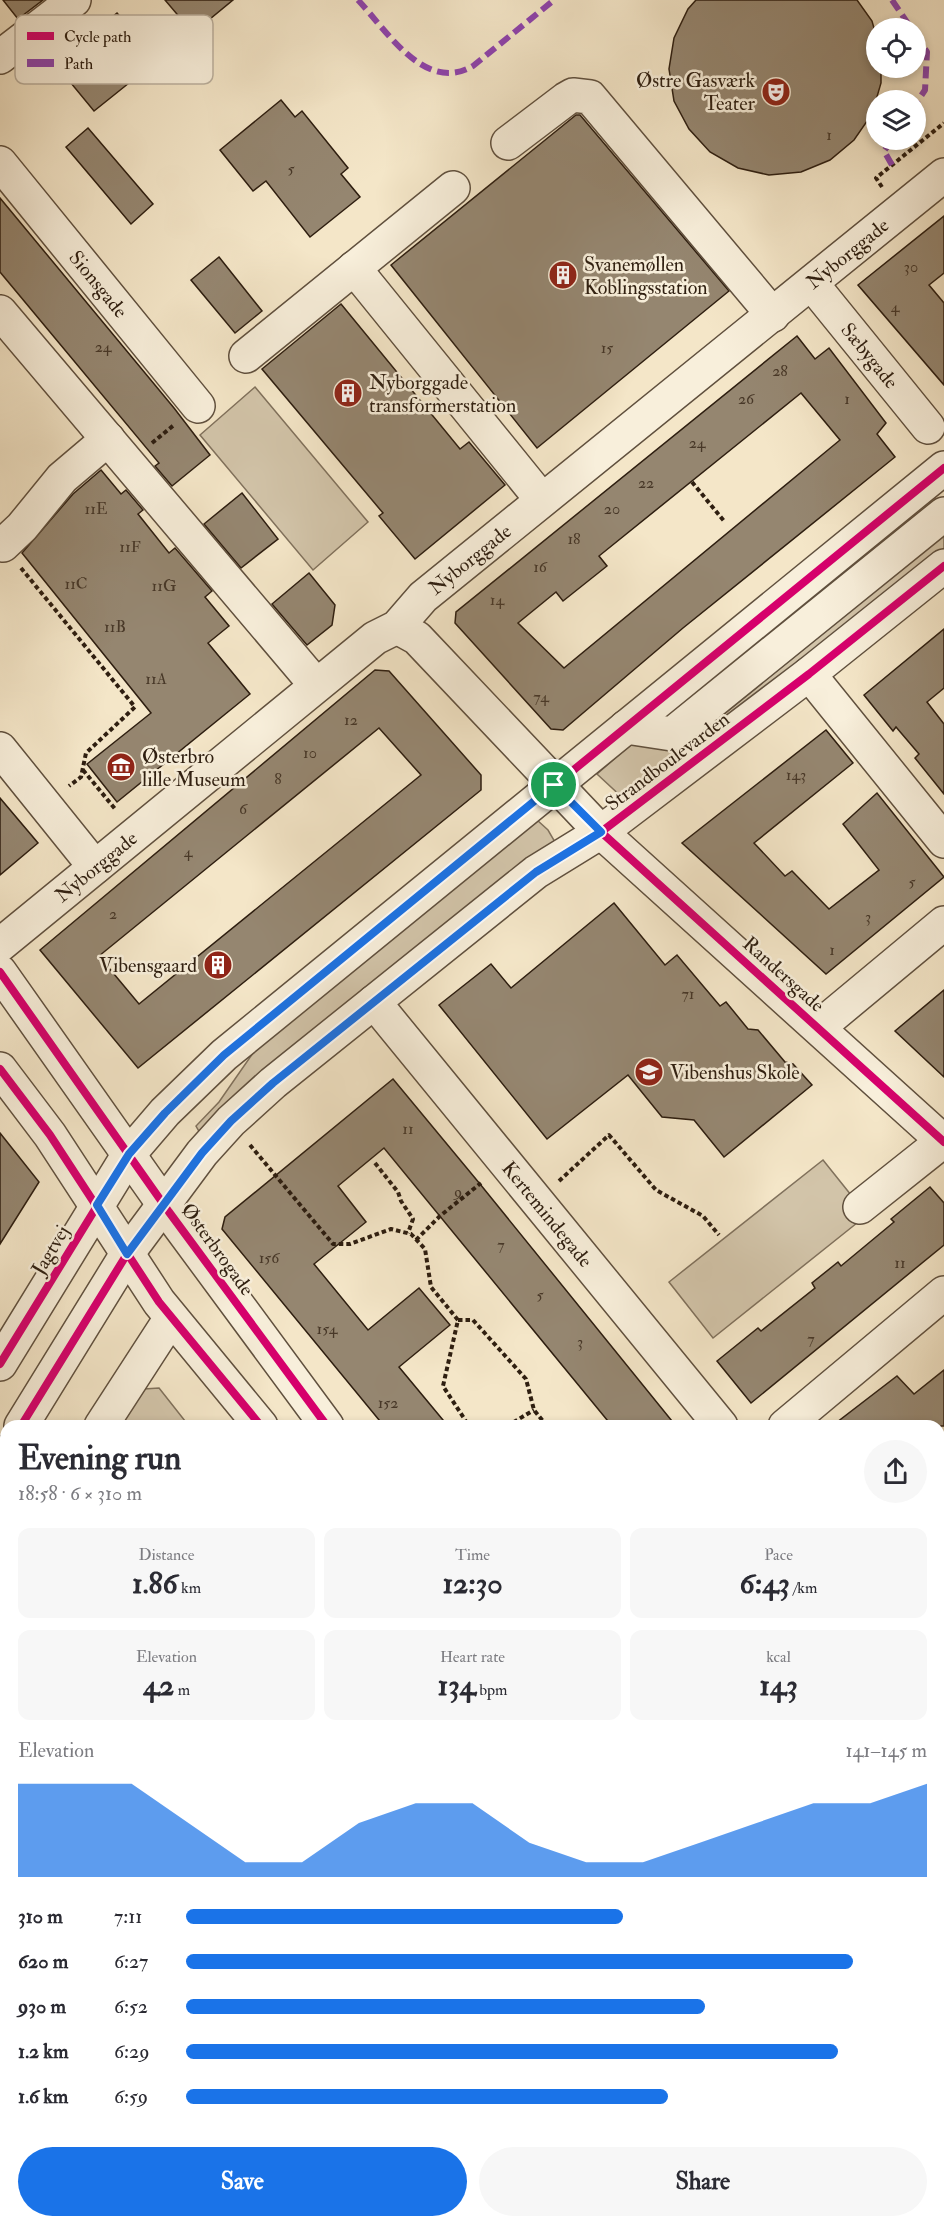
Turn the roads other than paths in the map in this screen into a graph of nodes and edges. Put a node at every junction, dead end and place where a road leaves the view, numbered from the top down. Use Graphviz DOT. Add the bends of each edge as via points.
graph roads {
  1 [pos="74,0"];
  2 [pos="55,15"];
  3 [pos="15,45"];
  4 [pos="0,57"];
  5 [pos="508,143"];
  6 [pos="0,163"];
  7 [pos="944,175"];
  8 [pos="453,188"];
  9 [pos="354,268"];
  10 [pos="812,284"];
  11 [pos="0,312"];
  12 [pos="773,315"];
  13 [pos="246,356"];
  14 [pos="198,406"];
  15 [pos="928,427"];
  16 [pos="118,451"];
  17 [pos="944,468"];
  18 [pos="542,500"];
  19 [pos="944,514"];
  20 [pos="8,553"];
  21 [pos="944,566"];
  22 [pos="398,627"];
  23 [pos="809,674"];
  24 [pos="316,685"];
  25 [pos="626,727"];
  26 [pos="0,749"];
  27 [pos="554,785"];
  28 [pos="601,832"];
  29 [pos="944,841"];
  30 [pos="95,867"];
  31 [pos="944,923"];
  32 [pos="0,945"];
  33 [pos="0,972"];
  34 [pos="374,1002"];
  35 [pos="819,1027"];
  36 [pos="0,1069"];
  37 [pos="944,1142"];
  38 [pos="129,1154"];
  39 [pos="163,1203"];
  40 [pos="97,1205"];
  41 [pos="860,1207"];
  42 [pos="127,1254"];
  43 [pos="944,1293"];
  44 [pos="171,1318"];
  45 [pos="0,1364"];
  46 [pos="25,1420"];
  47 [pos="105,1420"];
  48 [pos="256,1420"];
  49 [pos="323,1420"];
  50 [pos="716,1420"];
  51 [pos="792,1420"];
  1 -- 2 [label="street"];
  3 -- 4 [label="street"];
  5 -- 12 [label="street" via="573,95 590,97"];
  6 -- 14 [label="street, Sionsgade"];
  7 -- 10 [label="street, Nyborggade"];
  8 -- 9 [label="street"];
  9 -- 13 [label="street"];
  9 -- 18 [label="street"];
  10 -- 12 [label="street, Nyborggade"];
  10 -- 15 [label="street, Sæbygade"];
  11 -- 16 [label="street"];
  12 -- 18 [label="street, Nyborggade"];
  16 -- 20 [label="street" via="62,478 21,527"];
  16 -- 24 [label="street"];
  17 -- 25 [label="street"];
  18 -- 22 [label="street, Nyborggade" via="423,597"];
  19 -- 25 [label="street" via="672,735"];
  21 -- 23 [label="street, Strandboulevarden"];
  22 -- 24 [label="street, Nyborggade" via="375,638"];
  22 -- 27 [label="street" via="417,638"];
  23 -- 28 [label="street, Strandboulevarden"];
  23 -- 29 [label="street"];
  24 -- 30 [label="street, Nyborggade"];
  25 -- 27 [label="street"];
  26 -- 30 [label="street"];
  27 -- 28 [label="street, Randersgade"];
  27 -- 38 [label="street" via="224,1055"];
  28 -- 34 [label="street, Strandboulevarden" via="536,872"];
  28 -- 35 [label="street, Randersgade"];
  30 -- 32 [label="street, Nyborggade"];
  31 -- 35 [label="street"];
  33 -- 38 [label="street, Østerbrogade"];
  34 -- 39 [label="street, Strandboulevarden" via="231,1121"];
  34 -- 50 [label="street, Kertemindegade"];
  35 -- 37 [label="street, Randersgade"];
  36 -- 40 [label="street"];
  37 -- 41 [label="street"];
  38 -- 39 [label="street, Østerbrogade"];
  38 -- 40 [label="street, Jagtvej"];
  39 -- 42 [label="street, Strandboulevarden"];
  39 -- 49 [label="street, Østerbrogade"];
  40 -- 42 [label="street"];
  40 -- 45 [label="street, Jagtvej"];
  42 -- 44 [label="street"];
  42 -- 46 [label="street"];
  43 -- 51 [label="street"];
  44 -- 47 [label="street"];
  44 -- 48 [label="street"];
}
